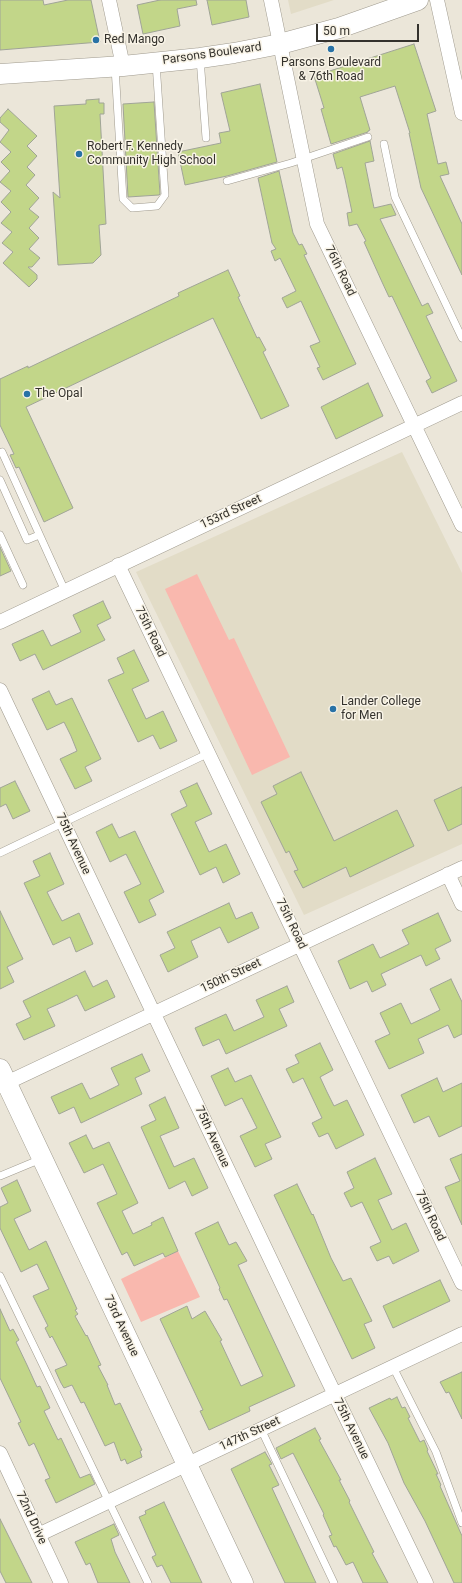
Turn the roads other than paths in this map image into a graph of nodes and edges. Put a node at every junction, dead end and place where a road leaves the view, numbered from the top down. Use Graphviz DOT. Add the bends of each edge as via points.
graph roads {
  1 [pos="109,0"];
  2 [pos="271,0"];
  3 [pos="418,0"];
  4 [pos="437,0"];
  5 [pos="280,44"];
  6 [pos="200,58"];
  7 [pos="156,63"];
  8 [pos="119,66"];
  9 [pos="0,74"];
  10 [pos="462,113"];
  11 [pos="368,137"];
  12 [pos="206,138"];
  13 [pos="384,144"];
  14 [pos="304,159"];
  15 [pos="227,181"];
  16 [pos="462,338"];
  17 [pos="462,403"];
  18 [pos="415,425"];
  19 [pos="2,452"];
  20 [pos="0,480"];
  21 [pos="462,525"];
  22 [pos="0,535"];
  23 [pos="39,535"];
  24 [pos="118,565"];
  25 [pos="23,585"];
  26 [pos="65,591"];
  27 [pos="0,622"];
  28 [pos="0,690"];
  29 [pos="209,753"];
  30 [pos="63,823"];
  31 [pos="0,853"];
  32 [pos="462,868"];
  33 [pos="448,874"];
  34 [pos="462,904"];
  35 [pos="301,944"];
  36 [pos="153,1013"];
  37 [pos="2,1079"];
  38 [pos="42,1158"];
  39 [pos="0,1176"];
  40 [pos="0,1276"];
  41 [pos="462,1283"];
  42 [pos="462,1334"];
  43 [pos="393,1366"];
  44 [pos="334,1394"];
  45 [pos="261,1429"];
  46 [pos="0,1453"];
  47 [pos="187,1465"];
  48 [pos="108,1502"];
  49 [pos="462,1523"];
  50 [pos="38,1535"];
  51 [pos="61,1583"];
  52 [pos="148,1583"];
  53 [pos="243,1583"];
  54 [pos="334,1583"];
  55 [pos="426,1583"];
  1 -- 8 [label="street"];
  2 -- 5 [label="street, 76th Road"];
  3 -- 5 [label="street, Parsons Boulevard" via="339,28"];
  4 -- 10 [label="street"];
  5 -- 6 [label="street, Parsons Boulevard"];
  5 -- 14 [label="street, 76th Road"];
  6 -- 7 [label="street, Parsons Boulevard"];
  6 -- 12 [label="lane"];
  7 -- 8 [label="street, Parsons Boulevard"];
  7 -- 8 [label="lane" via="165,195 157,206 132,208 123,200"];
  8 -- 9 [label="street, Parsons Boulevard"];
  11 -- 14 [label="lane"];
  13 -- 16 [label="lane" via="395,197"];
  14 -- 15 [label="lane"];
  14 -- 18 [label="street, 76th Road" via="317,224"];
  17 -- 18 [label="street, 153rd Street"];
  18 -- 21 [label="street, 76th Road"];
  18 -- 24 [label="street, 153rd Street"];
  19 -- 23 [label="lane"];
  20 -- 23 [label="lane" via="27,540"];
  22 -- 25 [label="lane"];
  23 -- 26 [label="lane"];
  24 -- 26 [label="street, 153rd Street"];
  24 -- 29 [label="street, 75th Road"];
  26 -- 27 [label="street, 153rd Street"];
  28 -- 30 [label="street, 75th Avenue"];
  29 -- 30 [label="lane"];
  29 -- 35 [label="street, 75th Road"];
  30 -- 31 [label="lane"];
  30 -- 36 [label="street, 75th Avenue"];
  32 -- 33 [label="street, 150th Street"];
  33 -- 34 [label="street"];
  33 -- 35 [label="street, 150th Street"];
  35 -- 36 [label="street, 150th Street"];
  35 -- 41 [label="street, 75th Road"];
  36 -- 37 [label="street, 150th Street"];
  36 -- 44 [label="street, 75th Avenue"];
  37 -- 38 [label="street, 73rd Avenue"];
  38 -- 39 [label="lane"];
  38 -- 47 [label="street, 73rd Avenue"];
  40 -- 48 [label="lane"];
  42 -- 43 [label="street, 147th Street"];
  43 -- 44 [label="street, 147th Street"];
  43 -- 49 [label="lane" via="436,1452"];
  44 -- 45 [label="street, 147th Street"];
  44 -- 55 [label="street, 75th Avenue"];
  45 -- 47 [label="street, 147th Street"];
  45 -- 54 [label="lane"];
  46 -- 50 [label="street, 72nd Drive"];
  47 -- 48 [label="street, 147th Street"];
  47 -- 53 [label="street, 73rd Avenue"];
  48 -- 50 [label="street, 147th Street"];
  48 -- 52 [label="lane"];
  50 -- 51 [label="street, 72nd Drive"];
}
